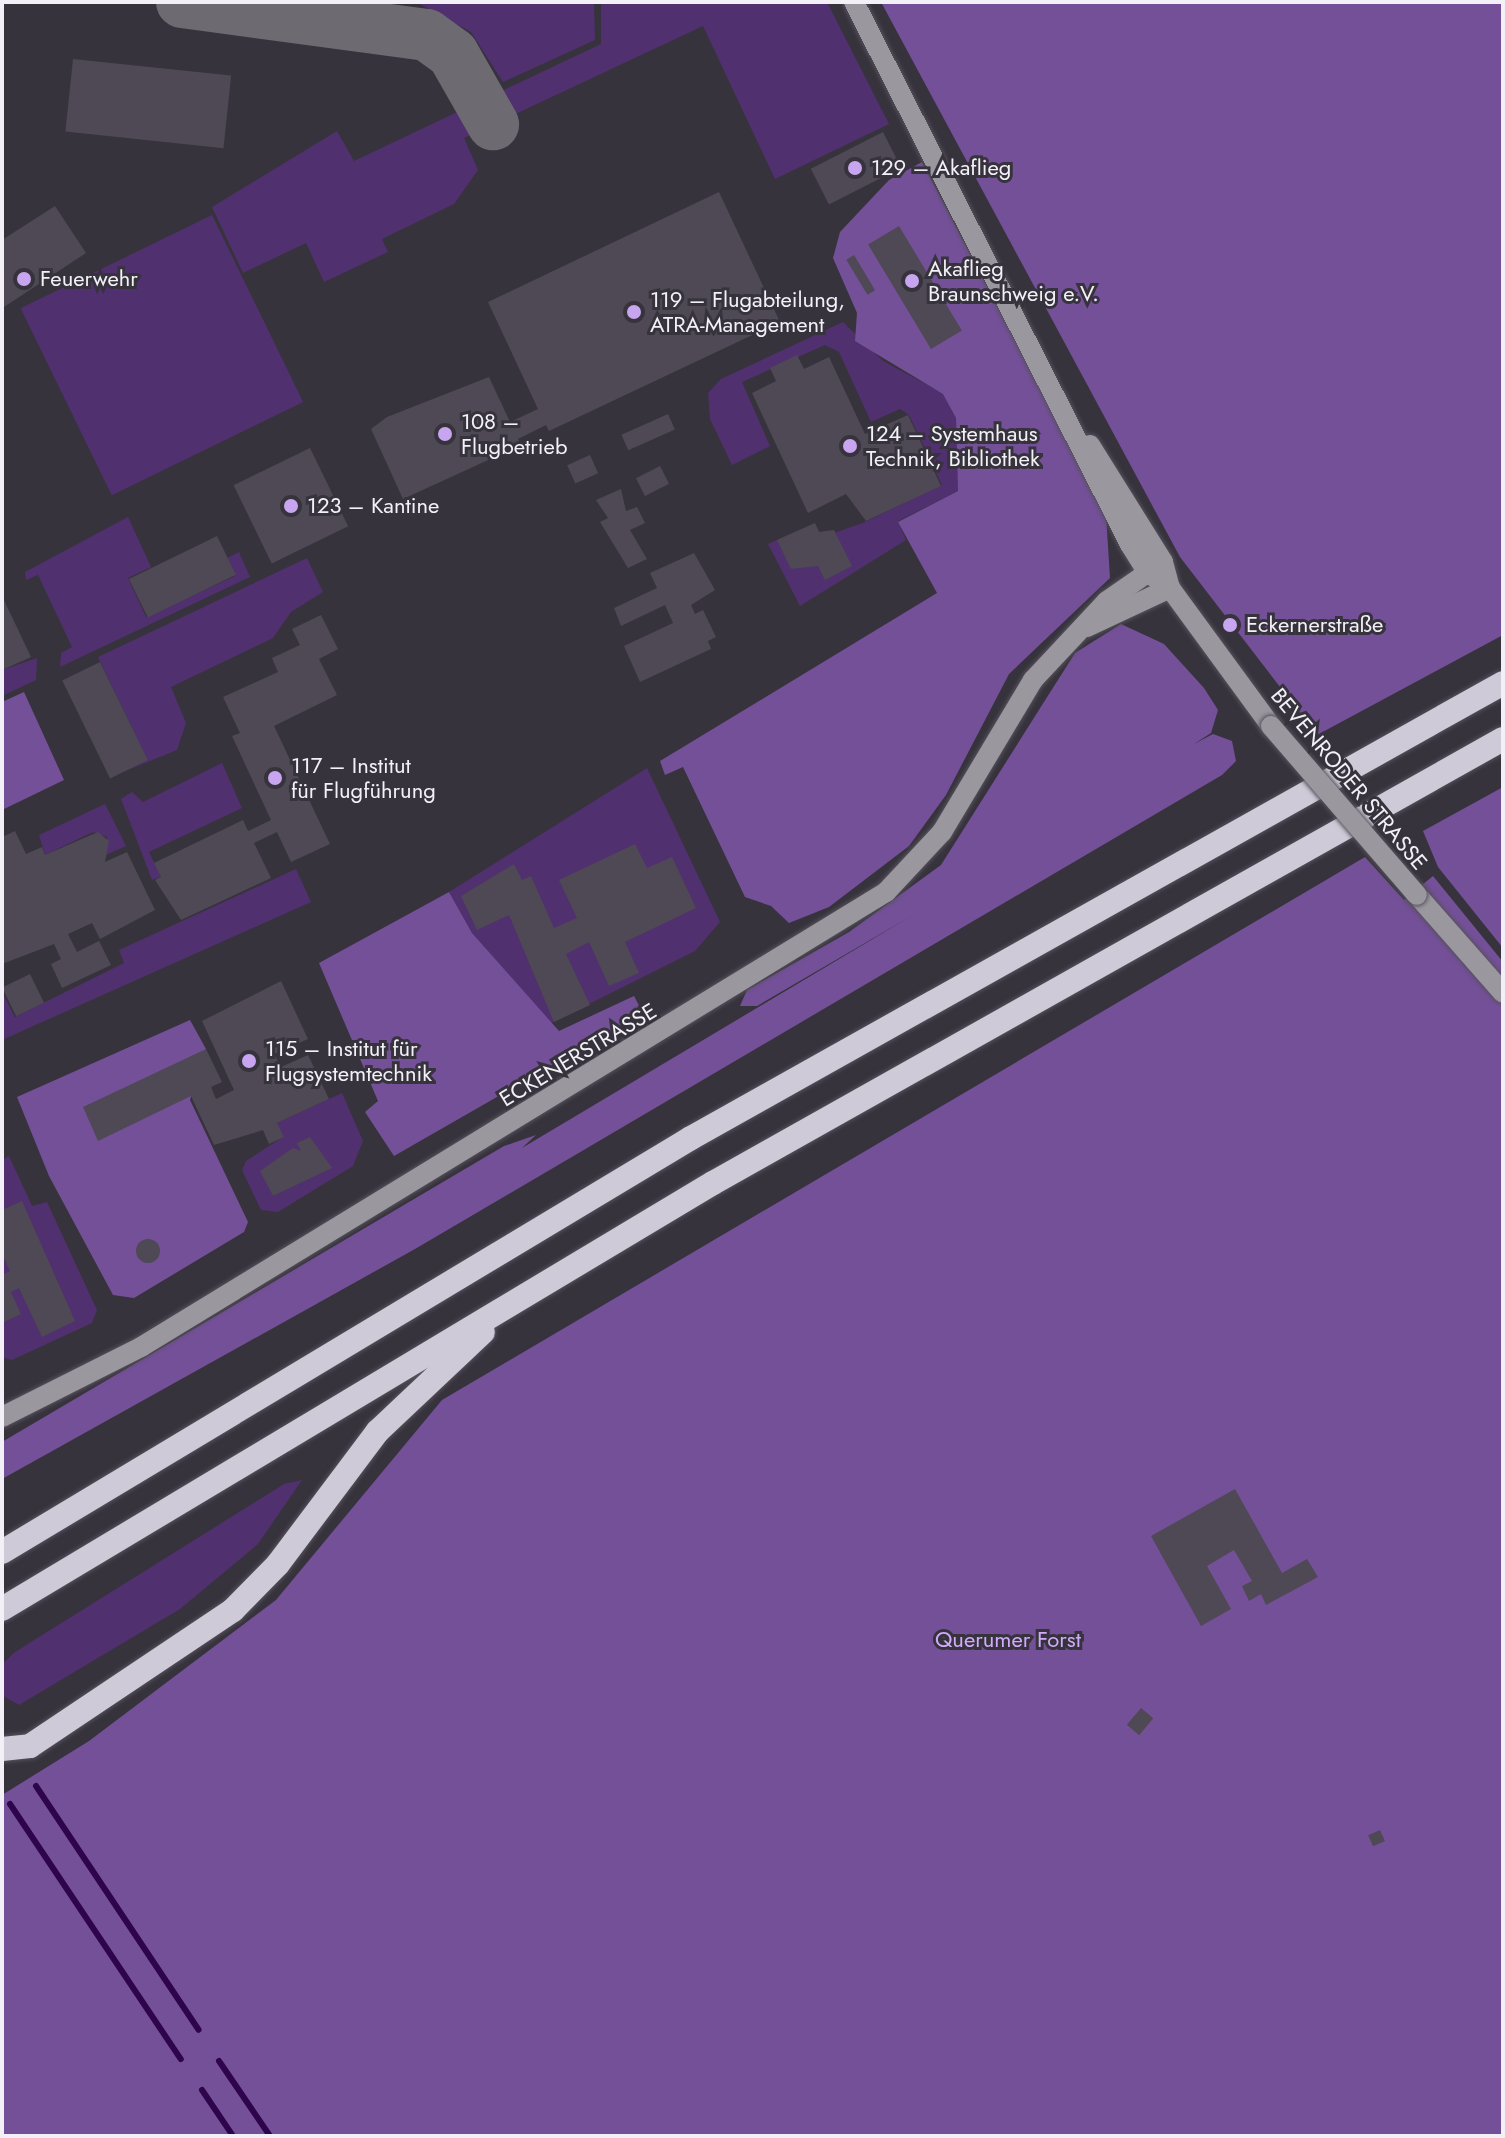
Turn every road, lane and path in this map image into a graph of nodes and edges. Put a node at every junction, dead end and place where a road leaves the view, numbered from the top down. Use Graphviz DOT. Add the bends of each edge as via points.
graph roads {
  1 [pos="854,2"];
  2 [pos="1155,567"];
  3 [pos="1170,588"];
  4 [pos="1083,628"];
  5 [pos="1503,683"];
  6 [pos="1503,739"];
  7 [pos="1503,993"];
  8 [pos="527,1293"];
  9 [pos="2,1417"];
  10 [pos="2,1552"];
  11 [pos="2,1609"];
  12 [pos="2,1749"];
  1 -- 2 [label="main road" via="1071,419"];
  2 -- 3 [label="main road"];
  2 -- 4 [label="main road, ECKENERSTRASSE"];
  3 -- 4 [label="main road, ECKENERSTRASSE"];
  3 -- 7 [label="main road, BEVENRODER STRASSE, bridge" via="1271,726"];
  4 -- 9 [label="main road, ECKENERSTRASSE" via="1033,680 942,832 886,892 141,1347"];
  5 -- 10 [label="highway" via="705,1130"];
  6 -- 8 [label="highway" via="1044,993"];
  8 -- 11 [label="highway"];
  8 -- 12 [label="highway" via="378,1431 278,1564 233,1610 30,1746"];
}
